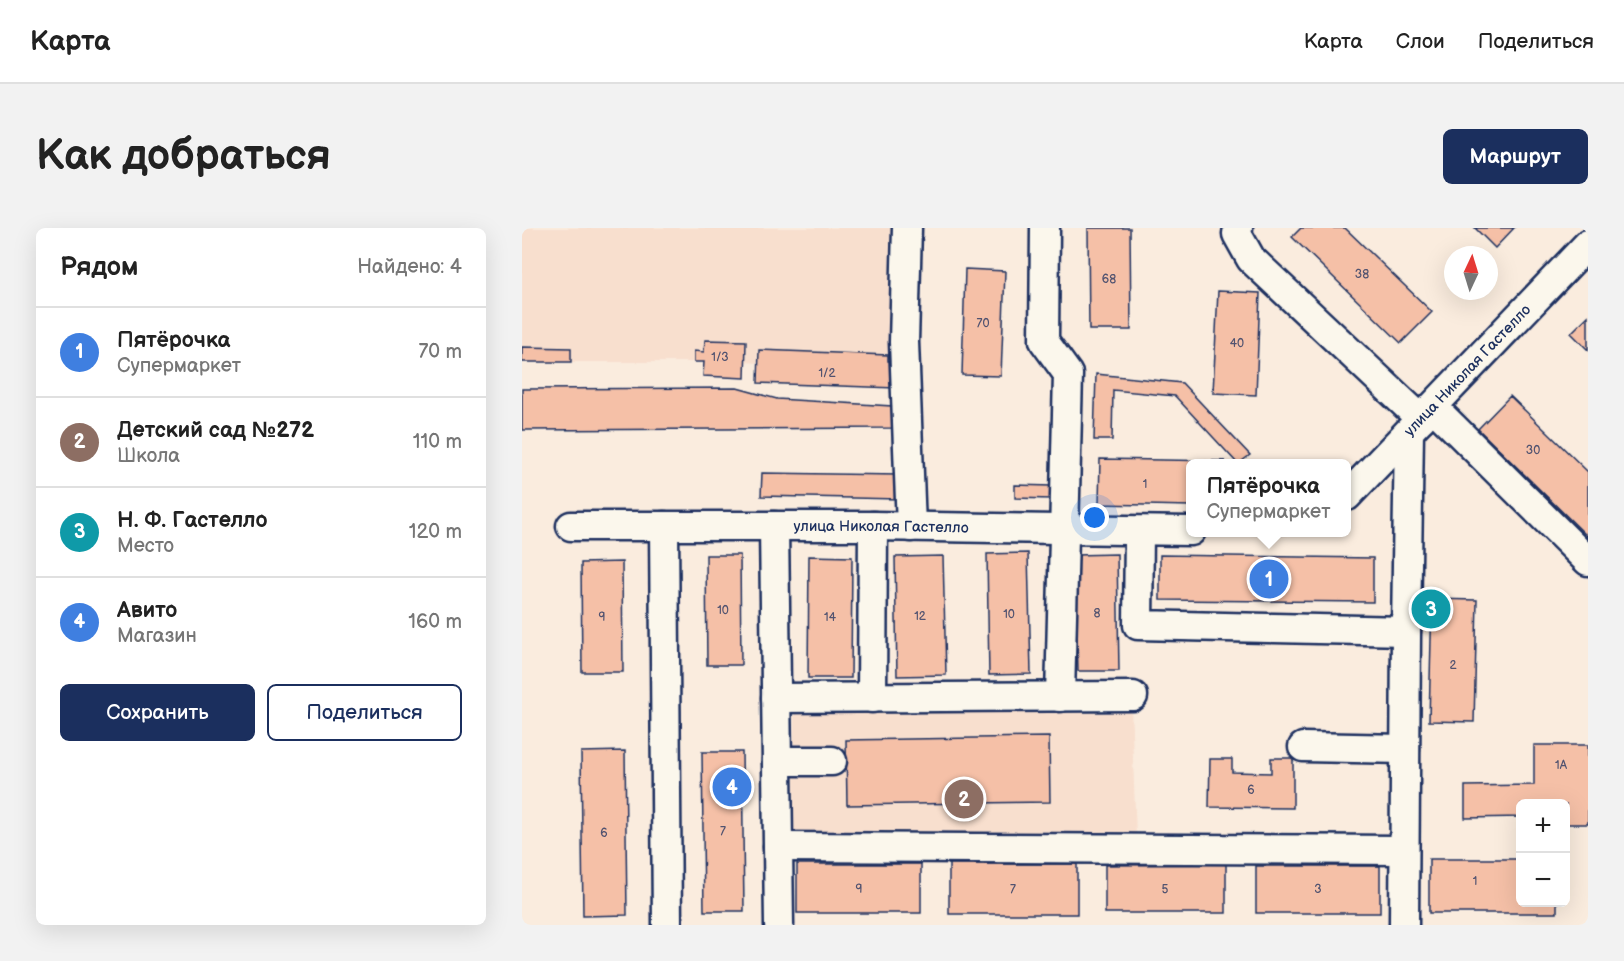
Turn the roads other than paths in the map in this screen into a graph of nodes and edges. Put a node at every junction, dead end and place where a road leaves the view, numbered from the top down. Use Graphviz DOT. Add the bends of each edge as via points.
graph roads {
  1 [pos="907,228"];
  2 [pos="1045,228"];
  3 [pos="1238,228"];
  4 [pos="1573,228"];
  5 [pos="1588,244"];
  6 [pos="1421,419"];
  7 [pos="1351,492"];
  8 [pos="571,526"];
  9 [pos="664,526"];
  10 [pos="774,526"];
  11 [pos="873,526"];
  12 [pos="911,527"];
  13 [pos="1064,529"];
  14 [pos="1139,531"];
  15 [pos="1186,531"];
  16 [pos="1588,561"];
  17 [pos="1406,631"];
  18 [pos="1133,696"];
  19 [pos="1060,697"];
  20 [pos="776,698"];
  21 [pos="872,698"];
  22 [pos="1303,747"];
  23 [pos="1405,749"];
  24 [pos="777,761"];
  25 [pos="832,761"];
  26 [pos="778,847"];
  27 [pos="1404,850"];
  28 [pos="667,925"];
  29 [pos="779,925"];
  30 [pos="1404,925"];
  1 -- 12 [label="street" via="904,342"];
  2 -- 13 [label="street" via="1044,341 1068,374"];
  3 -- 6 [label="street" via="1237,234 1251,259"];
  4 -- 5 [label="street"];
  5 -- 6 [label="street, улица Николая Гастелло"];
  6 -- 7 [label="street, улица Николая Гастелло"];
  6 -- 16 [label="street"];
  6 -- 17 [label="street"];
  8 -- 9 [label="street, улица Николая Гастелло"];
  9 -- 10 [label="street, улица Николая Гастелло"];
  9 -- 28 [label="street"];
  10 -- 11 [label="street, улица Николая Гастелло"];
  10 -- 20 [label="street"];
  11 -- 12 [label="street, улица Николая Гастелло"];
  11 -- 21 [label="street"];
  12 -- 13 [label="street, улица Николая Гастелло"];
  13 -- 14 [label="street, улица Николая Гастелло"];
  13 -- 19 [label="street"];
  14 -- 15 [label="street, улица Николая Гастелло"];
  14 -- 17 [label="street" via="1138,625"];
  17 -- 23 [label="street"];
  18 -- 19 [label="street"];
  19 -- 21 [label="street"];
  20 -- 21 [label="street"];
  20 -- 24 [label="street"];
  22 -- 23 [label="street"];
  23 -- 27 [label="street"];
  24 -- 25 [label="street"];
  24 -- 26 [label="street"];
  26 -- 27 [label="street"];
  26 -- 29 [label="street"];
  27 -- 30 [label="street"];
}
